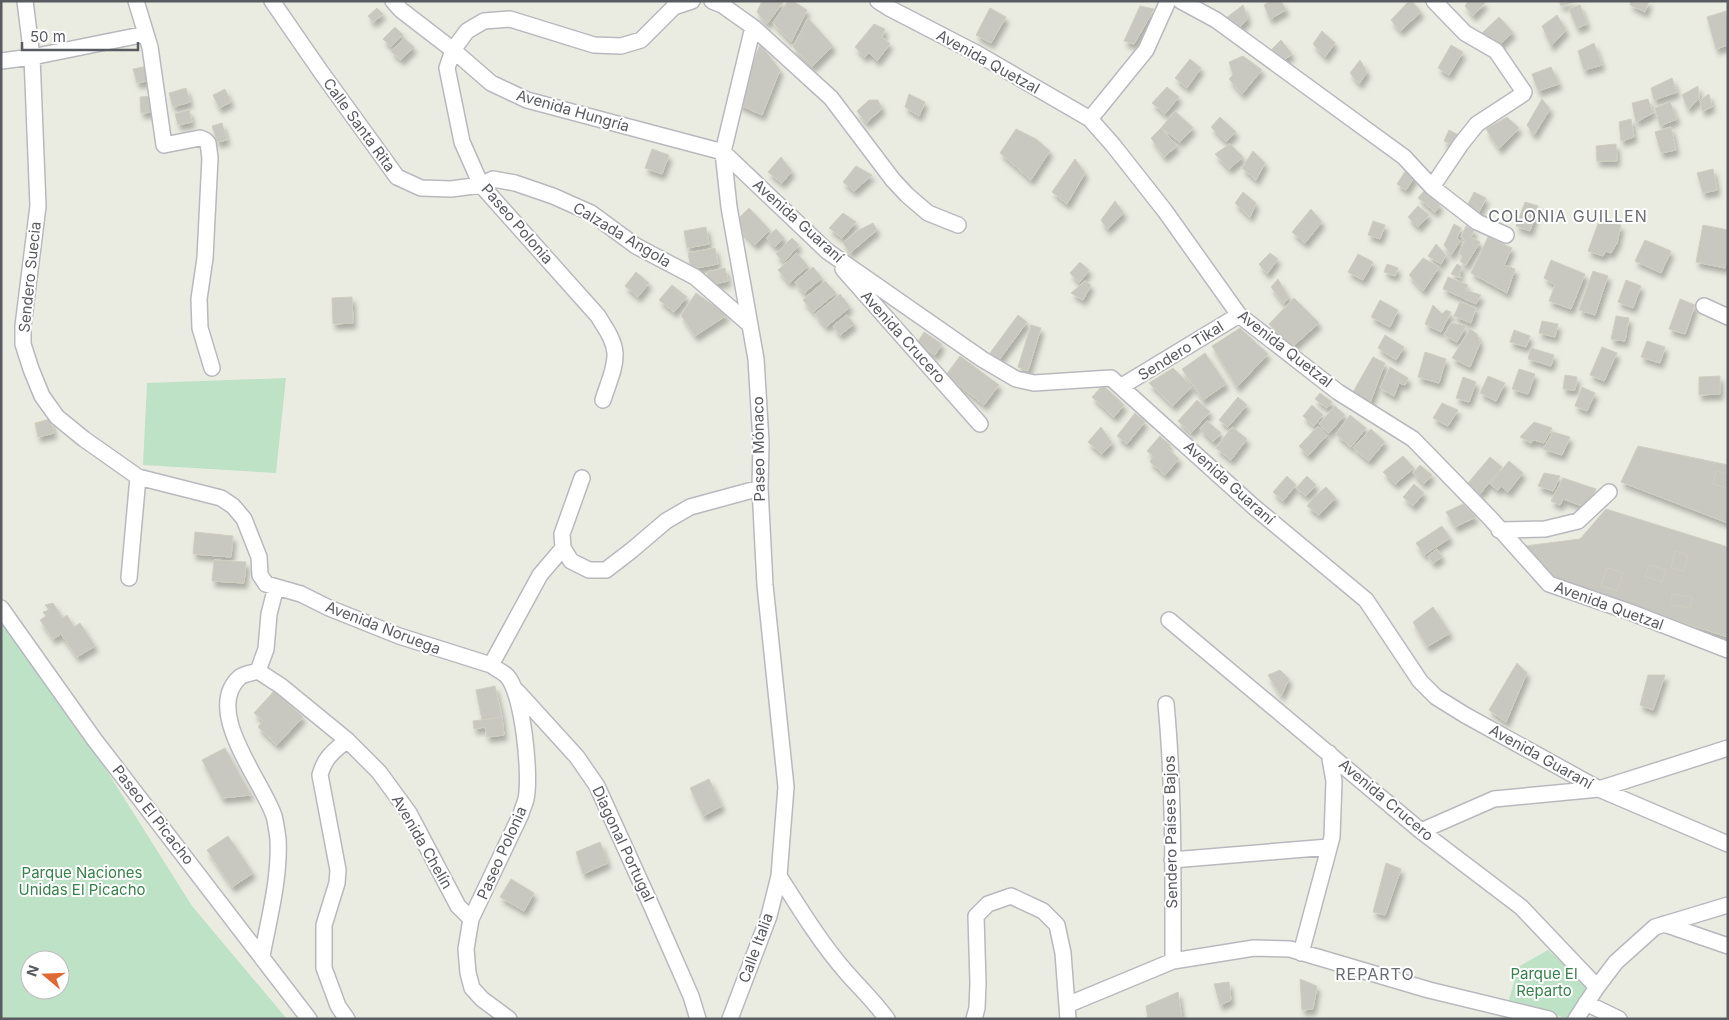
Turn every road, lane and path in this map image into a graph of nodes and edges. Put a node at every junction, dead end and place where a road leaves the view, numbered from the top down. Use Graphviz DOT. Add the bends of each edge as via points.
graph roads {
  1 [pos="25,1"];
  2 [pos="136,1"];
  3 [pos="272,1"];
  4 [pos="393,1"];
  5 [pos="692,1"];
  6 [pos="712,1"];
  7 [pos="878,1"];
  8 [pos="1168,1"];
  9 [pos="1181,1"];
  10 [pos="1434,1"];
  11 [pos="675,4"];
  12 [pos="754,27"];
  13 [pos="146,34"];
  14 [pos="453,50"];
  15 [pos="32,57"];
  16 [pos="1,62"];
  17 [pos="1090,120"];
  18 [pos="723,152"];
  19 [pos="481,185"];
  20 [pos="1432,187"];
  21 [pos="958,226"];
  22 [pos="1506,236"];
  23 [pos="827,251"];
  24 [pos="1704,306"];
  25 [pos="1239,315"];
  26 [pos="1728,317"];
  27 [pos="750,324"];
  28 [pos="212,368"];
  29 [pos="1122,386"];
  30 [pos="603,400"];
  31 [pos="980,424"];
  32 [pos="138,477"];
  33 [pos="582,478"];
  34 [pos="760,488"];
  35 [pos="1609,492"];
  36 [pos="1499,530"];
  37 [pos="563,548"];
  38 [pos="129,578"];
  39 [pos="276,587"];
  40 [pos="1,608"];
  41 [pos="1169,620"];
  42 [pos="1728,650"];
  43 [pos="491,665"];
  44 [pos="258,671"];
  45 [pos="515,690"];
  46 [pos="1166,704"];
  47 [pos="347,740"];
  48 [pos="1728,748"];
  49 [pos="1329,753"];
  50 [pos="1599,789"];
  51 [pos="1421,831"];
  52 [pos="1728,844"];
  53 [pos="1330,847"];
  54 [pos="1172,860"];
  55 [pos="779,876"];
  56 [pos="1728,905"];
  57 [pos="471,919"];
  58 [pos="1664,924"];
  59 [pos="1728,946"];
  60 [pos="1301,953"];
  61 [pos="262,956"];
  62 [pos="1173,961"];
  63 [pos="1597,987"];
  64 [pos="1586,1003"];
  65 [pos="1068,1012"];
  66 [pos="1509,1014"];
  67 [pos="505,1018"];
  68 [pos="309,1019"];
  69 [pos="347,1019"];
  70 [pos="698,1019"];
  71 [pos="730,1019"];
  72 [pos="887,1019"];
  73 [pos="974,1019"];
  74 [pos="1549,1019"];
  75 [pos="1576,1019"];
  76 [pos="1619,1019"];
  1 -- 15 [label="street, Sendero Suecia"];
  2 -- 13 [label="street"];
  3 -- 19 [label="street, Calle Santa Rita" via="397,177 421,188 451,190"];
  4 -- 14 [label="street, Avenida Hungría"];
  5 -- 11 [label="street"];
  6 -- 12 [label="street"];
  7 -- 17 [label="street, Avenida Quetzal" via="978,54"];
  8 -- 17 [label="street" via="1146,50"];
  9 -- 20 [label="street" via="1216,20 1404,158"];
  10 -- 20 [label="street" via="1465,33 1496,51 1524,92 1477,124"];
  11 -- 14 [label="street, Paseo Polonia" via="641,40 621,46 594,44 510,19 484,21 467,31"];
  12 -- 18 [label="street, Paseo Mónaco"];
  12 -- 21 [label="street" via="830,98 907,195 928,213"];
  13 -- 15 [label="street"];
  13 -- 28 [label="street" via="164,144 200,138 208,143 208,207 199,299 200,328"];
  14 -- 18 [label="street, Avenida Hungría" via="491,83 527,100"];
  14 -- 19 [label="street, Paseo Polonia" via="447,68 462,142"];
  15 -- 16 [label="street"];
  15 -- 32 [label="street, Sendero Suecia" via="38,206 23,344 42,396 57,417"];
  17 -- 25 [label="street, Avenida Quetzal" via="1165,210"];
  18 -- 23 [label="street, Avenida Guaraní"];
  18 -- 27 [label="street, Paseo Mónaco" via="729,207"];
  19 -- 27 [label="street, Calzada Angola" via="493,179 515,183 591,213 636,246 695,278"];
  19 -- 30 [label="street, Paseo Polonia" via="598,316 615,354"];
  20 -- 22 [label="street" via="1477,222"];
  23 -- 29 [label="street, Avenida Guaraní" via="982,359 1016,379 1034,383 1111,378"];
  23 -- 31 [label="street, Avenida Crucero"];
  24 -- 26 [label="street"];
  25 -- 29 [label="street, Sendero Tikal"];
  25 -- 36 [label="street, Avenida Quetzal" via="1338,392 1413,439"];
  27 -- 34 [label="street, Paseo Mónaco" via="756,359"];
  29 -- 50 [label="street, Avenida Guaraní" via="1254,507 1366,600 1420,681 1436,697"];
  32 -- 38 [label="street"];
  32 -- 39 [label="street, Sendero Suecia" via="221,498 233,506 244,519 259,557 260,575 266,584"];
  33 -- 37 [label="street" via="562,534"];
  34 -- 37 [label="street" via="690,507 666,521 606,570 589,570 571,561"];
  34 -- 55 [label="street, Paseo Mónaco" via="766,595 786,786"];
  35 -- 36 [label="street" via="1578,521 1545,529"];
  36 -- 42 [label="street, Avenida Quetzal" via="1549,584"];
  37 -- 43 [label="street" via="540,576"];
  39 -- 43 [label="street, Avenida Noruega" via="301,594 399,636"];
  39 -- 44 [label="street" via="269,614 266,649"];
  40 -- 61 [label="street, Paseo El Picacho" via="94,739"];
  41 -- 49 [label="street, Avenida Crucero"];
  43 -- 45 [label="street, Paseo Polonia" via="507,676"];
  44 -- 47 [label="street, Avenida Chelín"];
  44 -- 61 [label="street" via="240,677 230,692 227,710 234,737 274,816 278,840 276,886"];
  45 -- 57 [label="street, Paseo Polonia" via="524,738 526,799"];
  45 -- 70 [label="street, Diagonal Portugal" via="577,757 597,786 691,996"];
  46 -- 54 [label="street, Sendero Países Bajos"];
  47 -- 57 [label="street, Avenida Chelín" via="379,772 409,813 458,906"];
  47 -- 69 [label="street" via="329,755 320,775 338,870 324,925 324,968 338,1006"];
  48 -- 50 [label="street"];
  49 -- 51 [label="street, Avenida Crucero"];
  49 -- 53 [label="street" via="1334,781"];
  50 -- 51 [label="street" via="1494,799"];
  50 -- 52 [label="street, Avenida Guaraní"];
  51 -- 63 [label="street, Avenida Crucero" via="1521,907"];
  53 -- 54 [label="street"];
  53 -- 60 [label="street"];
  54 -- 62 [label="street, Sendero Países Bajos"];
  55 -- 71 [label="street, Calle Italia" via="769,916"];
  55 -- 72 [label="street" via="815,933"];
  56 -- 58 [label="street"];
  57 -- 67 [label="street" via="466,949 472,988"];
  58 -- 59 [label="street"];
  58 -- 63 [label="street" via="1637,942"];
  60 -- 62 [label="street" via="1290,949 1254,948"];
  60 -- 66 [label="street"];
  61 -- 68 [label="street, Paseo El Picacho"];
  62 -- 65 [label="street"];
  63 -- 64 [label="street"];
  64 -- 75 [label="street"];
  64 -- 76 [label="street"];
  65 -- 73 [label="street" via="1057,925 1043,911 1011,896 988,904 976,916 978,983"];
  66 -- 74 [label="street"];
}
